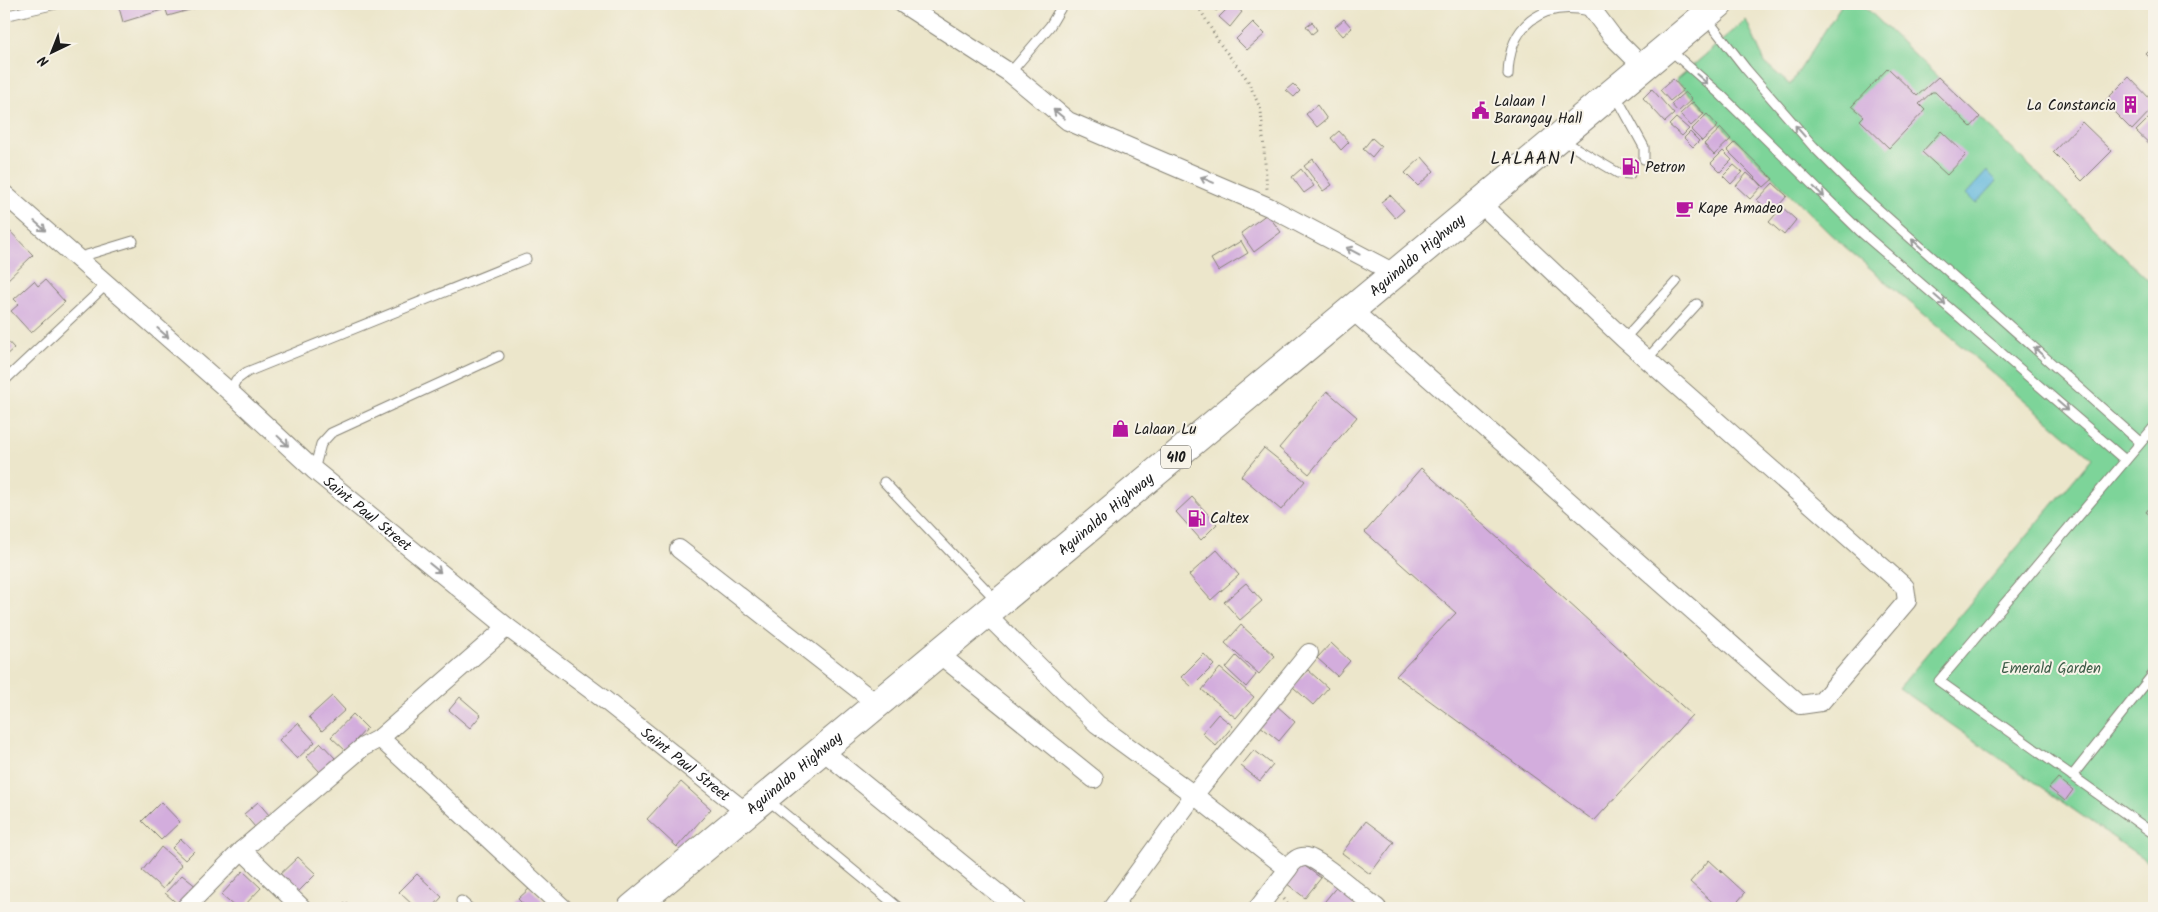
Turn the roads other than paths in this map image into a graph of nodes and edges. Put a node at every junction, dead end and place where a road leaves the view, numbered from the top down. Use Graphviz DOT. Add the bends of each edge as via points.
graph roads {
  1 [pos="56,4"];
  2 [pos="903,4"];
  3 [pos="1063,4"];
  4 [pos="1592,9"];
  5 [pos="1712,10"];
  6 [pos="4,16"];
  7 [pos="1666,47"];
  8 [pos="1642,66"];
  9 [pos="1010,73"];
  10 [pos="1508,75"];
  11 [pos="1613,91"];
  12 [pos="1558,138"];
  13 [pos="1644,159"];
  14 [pos="1630,174"];
  15 [pos="4,194"];
  16 [pos="1480,203"];
  17 [pos="133,241"];
  18 [pos="77,258"];
  19 [pos="526,259"];
  20 [pos="1396,274"];
  21 [pos="1676,282"];
  22 [pos="107,284"];
  23 [pos="1697,304"];
  24 [pos="1352,310"];
  25 [pos="1624,339"];
  26 [pos="499,356"];
  27 [pos="1647,359"];
  28 [pos="4,381"];
  29 [pos="230,392"];
  30 [pos="2154,427"];
  31 [pos="2140,442"];
  32 [pos="2125,460"];
  33 [pos="314,470"];
  34 [pos="884,482"];
  35 [pos="679,549"];
  36 [pos="992,608"];
  37 [pos="507,627"];
  38 [pos="1309,653"];
  39 [pos="940,654"];
  40 [pos="2154,673"];
  41 [pos="877,704"];
  42 [pos="380,738"];
  43 [pos="822,750"];
  44 [pos="2072,776"];
  45 [pos="1094,779"];
  46 [pos="1194,795"];
  47 [pos="756,805"];
  48 [pos="2154,834"];
  49 [pos="242,850"];
  50 [pos="1288,869"];
  51 [pos="461,901"];
  52 [pos="185,908"];
  53 [pos="302,908"];
  54 [pos="469,908"];
  55 [pos="563,908"];
  56 [pos="632,908"];
  57 [pos="899,908"];
  58 [pos="1016,908"];
  59 [pos="1112,908"];
  60 [pos="1258,908"];
  61 [pos="1377,908"];
  1 -- 6 [label="lane"];
  2 -- 9 [label="street"];
  3 -- 9 [label="lane" via="1050,26"];
  4 -- 8 [label="street" via="1612,36"];
  4 -- 10 [label="lane" via="1566,4 1548,7 1534,14 1514,40 1508,60"];
  5 -- 7 [label="main road, Aguinaldo Highway / 410"];
  31 -- 5 [label="lane, one-way" via="1860,193 1813,146 1752,76"];
  7 -- 8 [label="main road, Aguinaldo Highway / 410"];
  7 -- 32 [label="lane, one-way" via="1721,95 1860,231"];
  8 -- 11 [label="main road, Aguinaldo Highway / 410"];
  20 -- 9 [label="street, one-way" via="1269,207 1068,121"];
  11 -- 12 [label="main road, Aguinaldo Highway / 410"];
  11 -- 13 [label="lane" via="1644,147"];
  12 -- 14 [label="lane" via="1618,173"];
  12 -- 16 [label="main road, Aguinaldo Highway / 410"];
  15 -- 18 [label="street, Saint Paul Street, one-way"];
  16 -- 20 [label="main road, Aguinaldo Highway / 410"];
  16 -- 25 [label="street"];
  17 -- 18 [label="lane"];
  18 -- 22 [label="street, Saint Paul Street"];
  19 -- 29 [label="lane" via="247,372 236,380"];
  20 -- 24 [label="main road, Aguinaldo Highway / 410"];
  21 -- 25 [label="lane"];
  22 -- 28 [label="lane"];
  22 -- 29 [label="street, Saint Paul Street, one-way"];
  23 -- 27 [label="lane"];
  24 -- 27 [label="street" via="1800,705 1821,702 1906,601 1905,587"];
  24 -- 36 [label="main road, Aguinaldo Highway / 410"];
  25 -- 27 [label="street"];
  26 -- 33 [label="lane" via="331,433 321,444"];
  29 -- 33 [label="street, Saint Paul Street, one-way"];
  30 -- 31 [label="lane"];
  31 -- 32 [label="lane"];
  32 -- 44 [label="lane" via="1939,682"];
  33 -- 37 [label="street, Saint Paul Street, one-way"];
  34 -- 36 [label="lane"];
  35 -- 41 [label="street"];
  36 -- 39 [label="main road, Aguinaldo Highway / 410"];
  36 -- 46 [label="street" via="1097,724"];
  37 -- 42 [label="street"];
  37 -- 47 [label="street, Saint Paul Street" via="606,702"];
  38 -- 46 [label="street"];
  39 -- 41 [label="main road, Aguinaldo Highway / 410"];
  39 -- 45 [label="street"];
  40 -- 44 [label="lane"];
  41 -- 43 [label="main road, Aguinaldo Highway / 410"];
  42 -- 49 [label="street" via="363,747"];
  42 -- 55 [label="street"];
  43 -- 47 [label="main road, Aguinaldo Highway / 410"];
  43 -- 58 [label="street"];
  44 -- 48 [label="lane"];
  46 -- 50 [label="street"];
  46 -- 59 [label="street"];
  47 -- 56 [label="main road, Aguinaldo Highway / 410"];
  47 -- 57 [label="lane"];
  49 -- 52 [label="street"];
  49 -- 53 [label="street"];
  50 -- 60 [label="street"];
  50 -- 61 [label="street" via="1292,862 1301,858 1315,860"];
  51 -- 54 [label="lane"];
}
